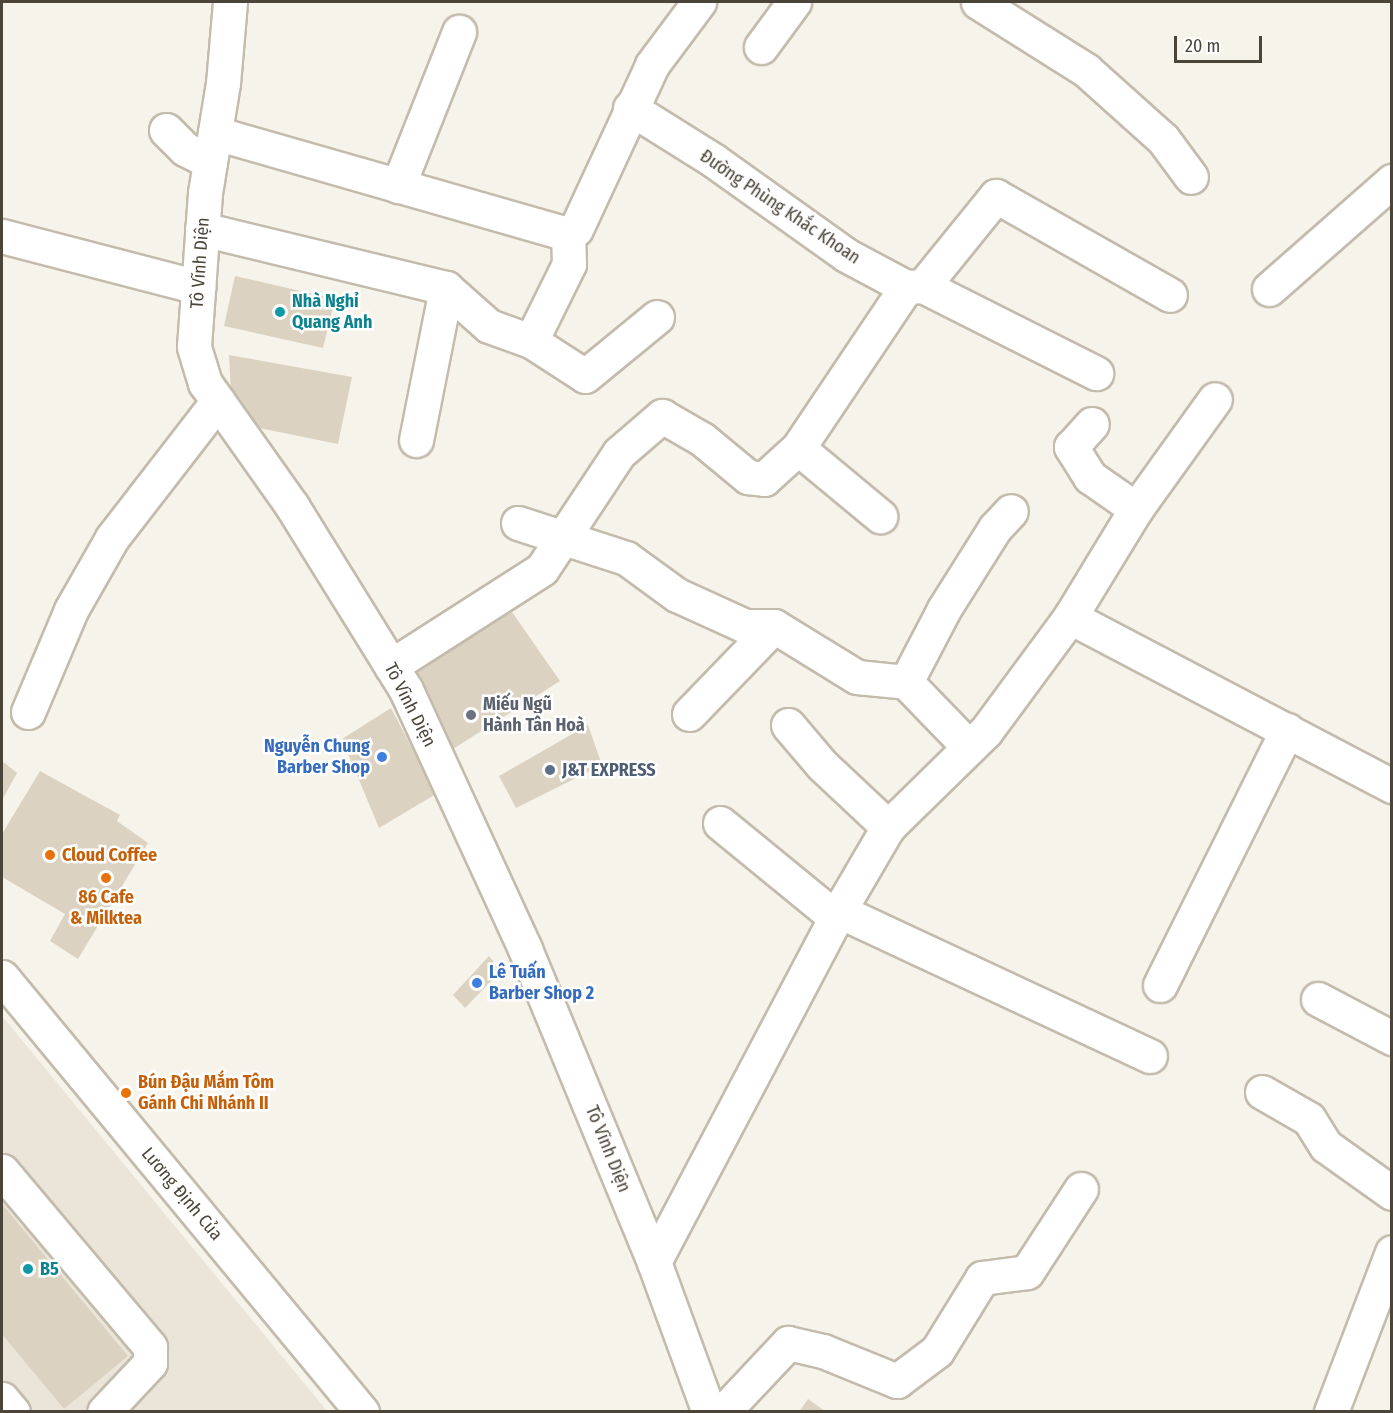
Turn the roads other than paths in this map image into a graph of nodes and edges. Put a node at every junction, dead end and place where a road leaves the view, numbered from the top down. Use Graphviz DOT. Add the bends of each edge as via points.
graph roads {
  1 [pos="230,2"];
  2 [pos="699,2"];
  3 [pos="794,2"];
  4 [pos="978,2"];
  5 [pos="459,32"];
  6 [pos="761,48"];
  7 [pos="630,108"];
  8 [pos="166,130"];
  9 [pos="212,147"];
  10 [pos="1191,177"];
  11 [pos="1392,181"];
  12 [pos="398,186"];
  13 [pos="202,229"];
  14 [pos="567,234"];
  15 [pos="2,236"];
  16 [pos="915,286"];
  17 [pos="198,287"];
  18 [pos="446,288"];
  19 [pos="1269,289"];
  20 [pos="1170,295"];
  21 [pos="657,317"];
  22 [pos="531,341"];
  23 [pos="1095,373"];
  24 [pos="1215,399"];
  25 [pos="218,400"];
  26 [pos="1092,424"];
  27 [pos="416,440"];
  28 [pos="798,448"];
  29 [pos="1136,509"];
  30 [pos="1011,511"];
  31 [pos="880,516"];
  32 [pos="518,523"];
  33 [pos="563,537"];
  34 [pos="1070,617"];
  35 [pos="774,626"];
  36 [pos="391,666"];
  37 [pos="906,682"];
  38 [pos="28,712"];
  39 [pos="689,714"];
  40 [pos="788,725"];
  41 [pos="1287,730"];
  42 [pos="968,746"];
  43 [pos="1392,786"];
  44 [pos="720,823"];
  45 [pos="888,827"];
  46 [pos="838,915"];
  47 [pos="3,983"];
  48 [pos="1161,985"];
  49 [pos="1318,999"];
  50 [pos="1392,1038"];
  51 [pos="1150,1056"];
  52 [pos="1262,1092"];
  53 [pos="2,1171"];
  54 [pos="1081,1189"];
  55 [pos="1392,1193"];
  56 [pos="1392,1252"];
  57 [pos="654,1262"];
  58 [pos="2,1399"];
  59 [pos="13,1412"];
  60 [pos="105,1412"];
  61 [pos="362,1412"];
  62 [pos="710,1412"];
  63 [pos="723,1412"];
  64 [pos="1331,1412"];
  1 -- 9 [label="street, Tô Vĩnh Diện"];
  2 -- 7 [label="street" via="652,64"];
  3 -- 6 [label="street"];
  4 -- 10 [label="street" via="1086,70 1163,139"];
  5 -- 12 [label="street"];
  7 -- 14 [label="street" via="576,229"];
  7 -- 16 [label="street, Đường Phùng Khắc Khoan" via="713,160 846,255"];
  8 -- 9 [label="street" via="185,149"];
  9 -- 12 [label="street"];
  9 -- 13 [label="street, Tô Vĩnh Diện"];
  11 -- 19 [label="street"];
  12 -- 14 [label="street"];
  13 -- 17 [label="street, Tô Vĩnh Diện"];
  13 -- 18 [label="street"];
  14 -- 22 [label="street" via="569,264"];
  15 -- 17 [label="street"];
  16 -- 20 [label="street" via="996,196"];
  16 -- 23 [label="street, Đường Phùng Khắc Khoan"];
  16 -- 28 [label="street"];
  17 -- 25 [label="street, Tô Vĩnh Diện" via="195,347 205,382"];
  18 -- 22 [label="street" via="489,326"];
  18 -- 27 [label="street"];
  21 -- 22 [label="street" via="585,376"];
  24 -- 29 [label="street"];
  25 -- 36 [label="street, Tô Vĩnh Diện" via="292,506"];
  25 -- 38 [label="street" via="112,538 71,610"];
  26 -- 29 [label="street" via="1071,447 1090,477"];
  28 -- 31 [label="street"];
  28 -- 33 [label="street" via="759,480 662,416 620,453"];
  29 -- 34 [label="street"];
  30 -- 37 [label="street" via="950,600"];
  32 -- 33 [label="street"];
  33 -- 35 [label="street" via="626,558 677,595 745,626"];
  33 -- 36 [label="street" via="542,568"];
  34 -- 41 [label="street"];
  34 -- 42 [label="street" via="986,731"];
  35 -- 37 [label="street" via="857,677"];
  35 -- 39 [label="street"];
  36 -- 57 [label="street, Tô Vĩnh Diện" via="525,949"];
  37 -- 42 [label="street"];
  40 -- 45 [label="street" via="822,765"];
  41 -- 43 [label="street"];
  41 -- 48 [label="street"];
  42 -- 45 [label="street"];
  44 -- 46 [label="street"];
  45 -- 46 [label="street"];
  46 -- 51 [label="street"];
  46 -- 57 [label="street"];
  47 -- 61 [label="street, Lương Định Của"];
  49 -- 50 [label="street"];
  52 -- 55 [label="street" via="1309,1119 1326,1146"];
  53 -- 60 [label="street" via="150,1347 150,1363"];
  54 -- 63 [label="street" via="1027,1272 982,1278 937,1351 897,1381 823,1351 788,1343"];
  56 -- 64 [label="street"];
  57 -- 62 [label="street, Tô Vĩnh Diện"];
  58 -- 59 [label="street"];
}
